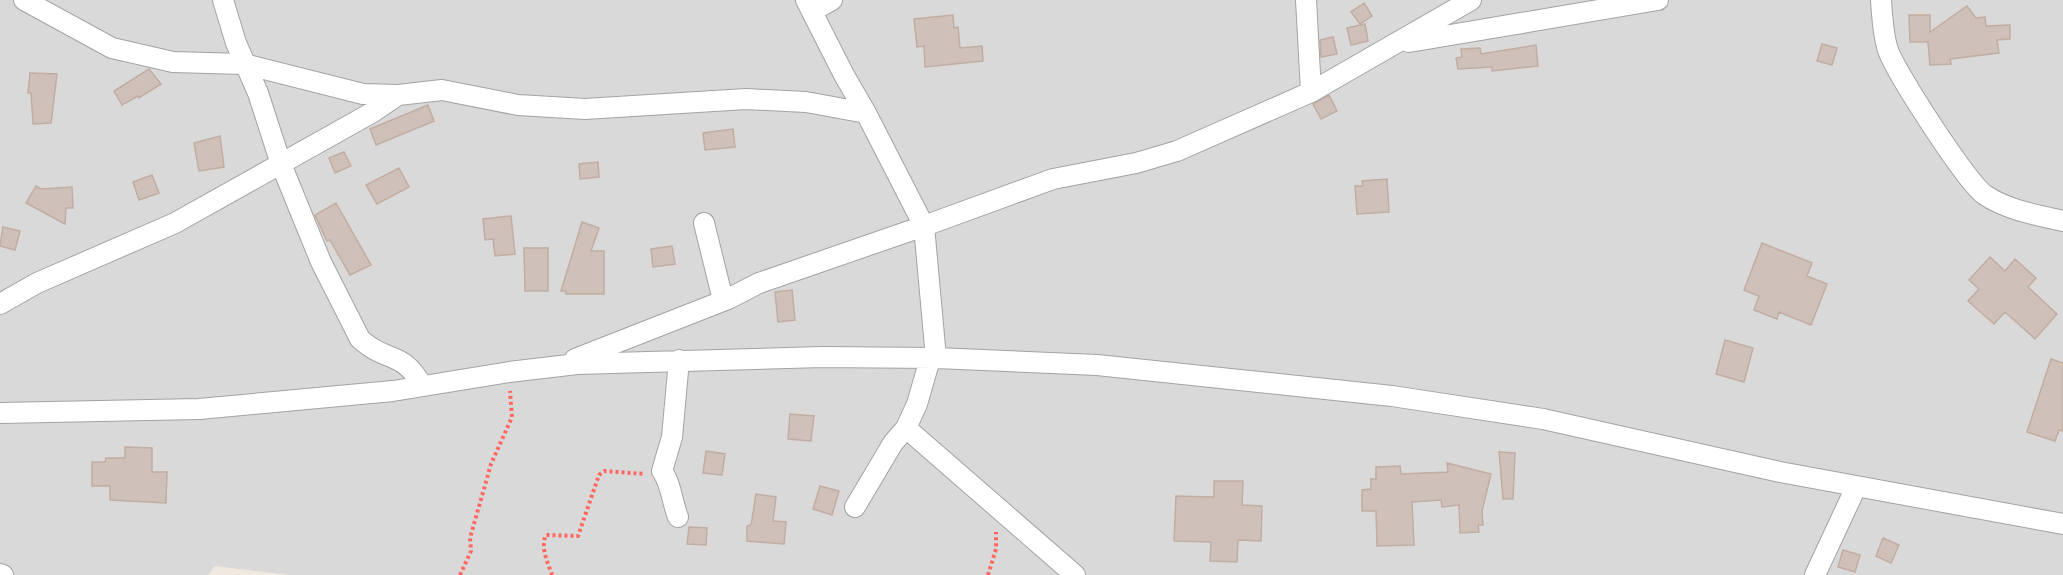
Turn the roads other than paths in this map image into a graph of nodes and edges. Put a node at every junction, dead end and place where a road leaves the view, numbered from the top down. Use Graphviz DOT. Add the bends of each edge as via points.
graph roads {
  1 [pos="24,0"];
  2 [pos="223,0"];
  3 [pos="832,0"];
  4 [pos="1306,0"];
  5 [pos="1471,0"];
  6 [pos="1658,0"];
  7 [pos="1881,0"];
  8 [pos="809,5"];
  9 [pos="1398,44"];
  10 [pos="244,64"];
  11 [pos="1311,92"];
  12 [pos="398,95"];
  13 [pos="866,113"];
  14 [pos="281,164"];
  15 [pos="2063,221"];
  16 [pos="704,223"];
  17 [pos="924,226"];
  18 [pos="723,300"];
  19 [pos="0,304"];
  20 [pos="933,359"];
  21 [pos="679,360"];
  22 [pos="555,366"];
  23 [pos="422,386"];
  24 [pos="0,413"];
  25 [pos="906,428"];
  26 [pos="1856,487"];
  27 [pos="855,507"];
  28 [pos="678,517"];
  29 [pos="2063,524"];
  30 [pos="1075,575"];
  31 [pos="1815,575"];
  1 -- 10 [label="street" via="112,48 173,62"];
  2 -- 10 [label="street"];
  3 -- 8 [label="street"];
  4 -- 11 [label="street"];
  5 -- 9 [label="street"];
  6 -- 9 [label="street"];
  7 -- 15 [label="street" via="1893,61 1982,194 1998,203"];
  8 -- 13 [label="street"];
  9 -- 11 [label="street"];
  10 -- 12 [label="street" via="363,94"];
  10 -- 14 [label="street" via="258,93"];
  11 -- 17 [label="street" via="1177,151 1053,179"];
  12 -- 13 [label="street" via="441,90 518,105 595,109 746,99 806,102"];
  12 -- 14 [label="street"];
  13 -- 17 [label="street"];
  14 -- 19 [label="street" via="175,223 37,283"];
  14 -- 23 [label="street" via="321,262 360,339 370,348 406,363"];
  16 -- 18 [label="street"];
  17 -- 18 [label="street" via="759,283"];
  17 -- 20 [label="street"];
  18 -- 22 [label="street"];
  20 -- 21 [label="street"];
  20 -- 25 [label="street"];
  20 -- 26 [label="street" via="1097,365 1392,396 1543,419"];
  21 -- 22 [label="street"];
  21 -- 28 [label="street" via="672,437 662,471"];
  22 -- 23 [label="street"];
  23 -- 24 [label="street" via="199,409"];
  25 -- 27 [label="street"];
  25 -- 30 [label="street"];
  26 -- 29 [label="street"];
  26 -- 31 [label="street"];
}
